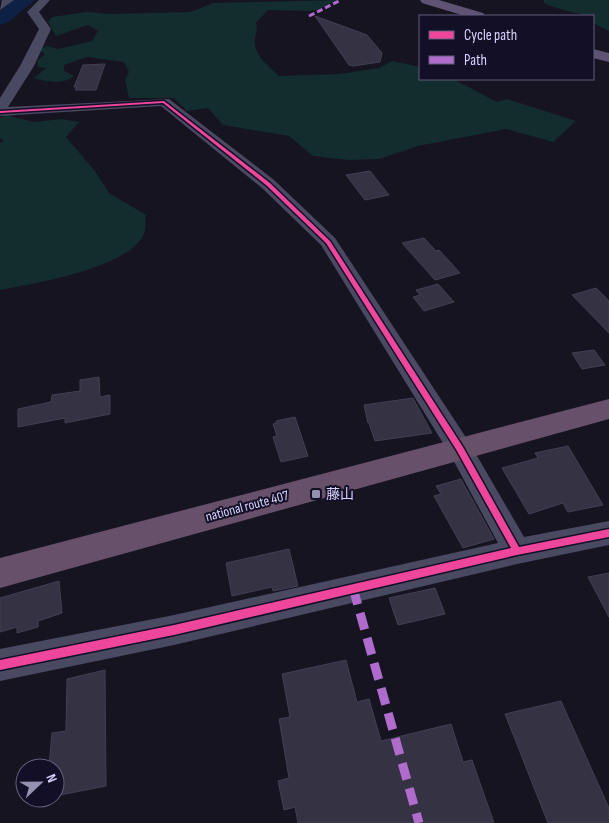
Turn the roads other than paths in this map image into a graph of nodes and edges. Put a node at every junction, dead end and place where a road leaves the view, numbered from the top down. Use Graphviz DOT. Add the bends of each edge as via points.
graph roads {
  1 [pos="8,0"];
  2 [pos="45,0"];
  3 [pos="426,0"];
  4 [pos="0,7"];
  5 [pos="475,15"];
  6 [pos="594,52"];
  7 [pos="609,58"];
  8 [pos="0,110"];
  9 [pos="609,409"];
  10 [pos="460,450"];
  11 [pos="609,533"];
  12 [pos="517,551"];
  13 [pos="0,572"];
  14 [pos="0,665"];
  1 -- 4 [label="street"];
  2 -- 8 [label="street" via="33,12 45,29"];
  3 -- 5 [label="main road"];
  6 -- 7 [label="main road"];
  8 -- 10 [label="street" via="159,102 170,105 268,184 328,242"];
  9 -- 10 [label="highway, national route 407"];
  10 -- 12 [label="street"];
  10 -- 13 [label="highway, national route 407"];
  11 -- 12 [label="street"];
  12 -- 14 [label="street" via="174,630"];
}
